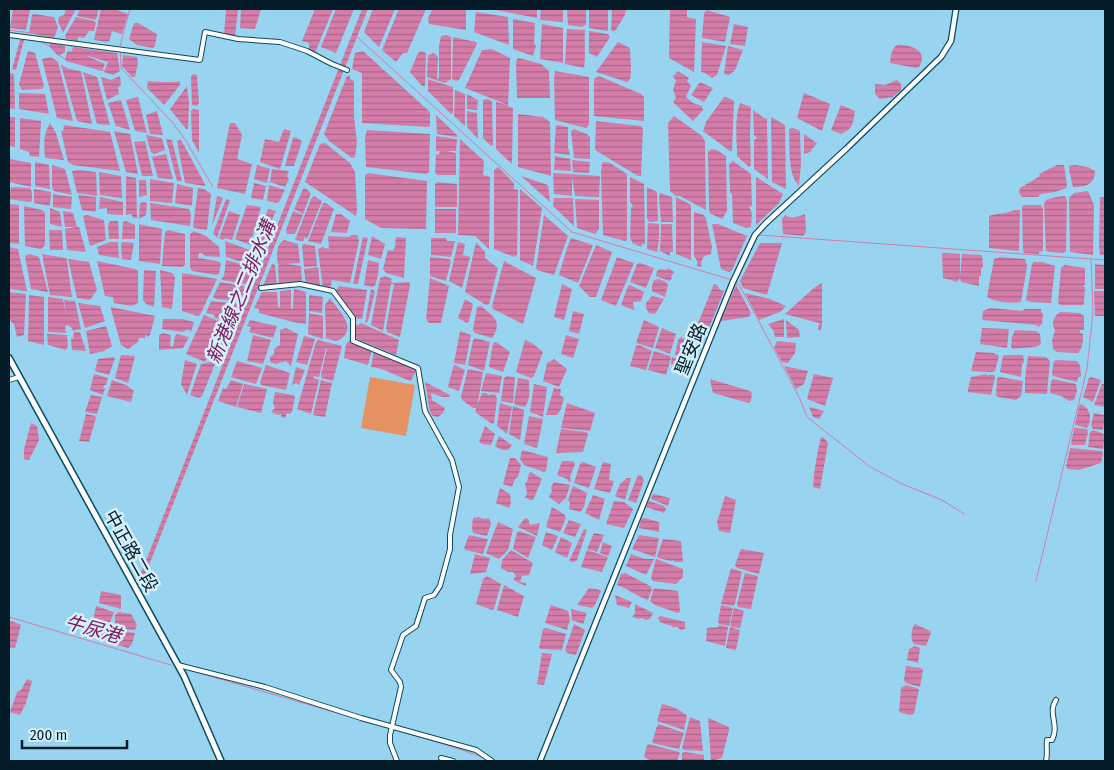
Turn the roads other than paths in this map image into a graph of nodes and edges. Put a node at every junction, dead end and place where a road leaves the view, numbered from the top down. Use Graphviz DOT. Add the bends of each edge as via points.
graph roads {
  1 [pos="956,9"];
  2 [pos="9,34"];
  3 [pos="347,70"];
  4 [pos="261,288"];
  5 [pos="9,358"];
  6 [pos="19,377"];
  7 [pos="9,380"];
  8 [pos="178,665"];
  9 [pos="1056,700"];
  10 [pos="392,728"];
  11 [pos="441,758"];
  12 [pos="221,761"];
  13 [pos="398,761"];
  14 [pos="453,761"];
  15 [pos="492,761"];
  16 [pos="540,761"];
  17 [pos="1046,761"];
  1 -- 16 [label="street, 聖安路" via="951,41 941,57 755,235 732,284"];
  2 -- 3 [label="street" via="200,60 205,32 244,40 280,42"];
  4 -- 10 [label="street" via="300,284 333,291 353,318 353,341 418,368 425,411 457,475 459,487 450,549 440,586 434,595 425,598 416,626 403,636 391,670 401,687"];
  5 -- 6 [label="main road, 中正路二段"];
  6 -- 7 [label="street"];
  6 -- 8 [label="main road, 中正路二段"];
  8 -- 10 [label="street" via="265,687"];
  8 -- 12 [label="main road, 中正路二段"];
  9 -- 17 [label="street" via="1052,707 1055,730 1052,740 1048,740 1046,745"];
  10 -- 13 [label="street" via="390,744"];
  10 -- 15 [label="street" via="476,750"];
  11 -- 14 [label="street"];
}
